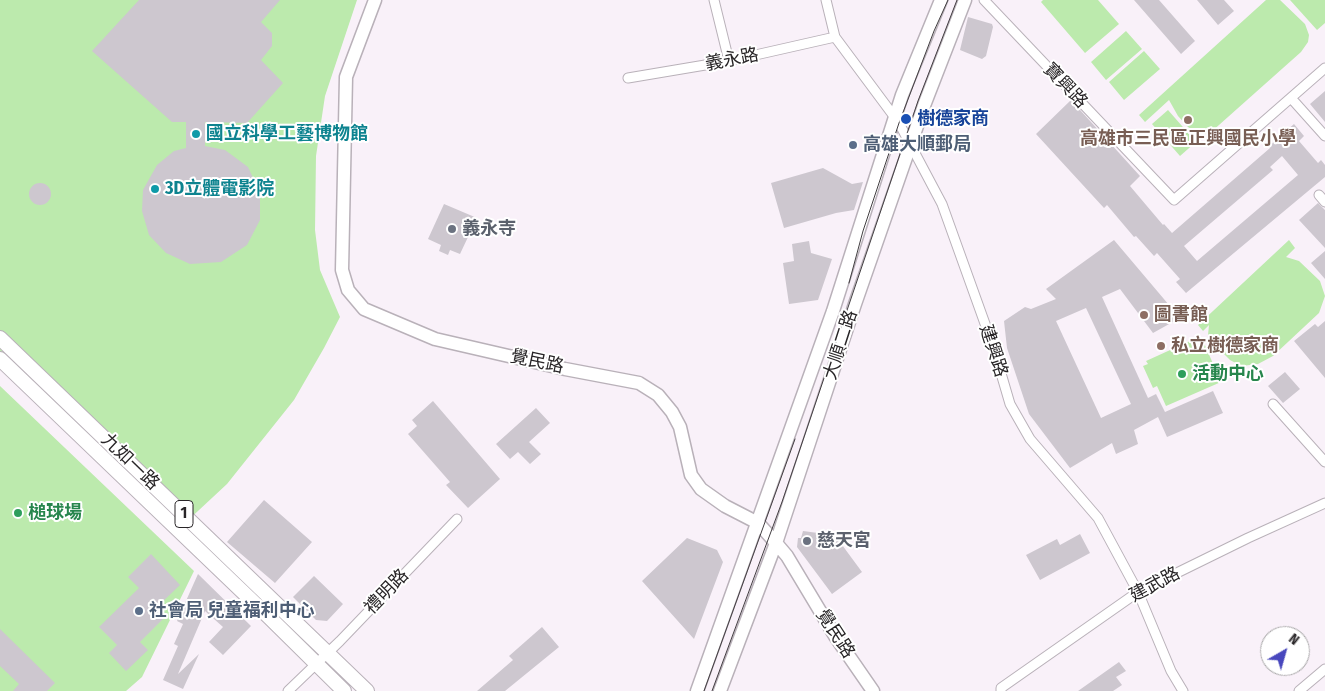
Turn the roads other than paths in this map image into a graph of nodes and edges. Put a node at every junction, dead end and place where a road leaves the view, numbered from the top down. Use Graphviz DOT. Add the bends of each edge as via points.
graph roads {
  1 [pos="375,0"];
  2 [pos="714,0"];
  3 [pos="826,0"];
  4 [pos="941,0"];
  5 [pos="964,0"];
  6 [pos="984,0"];
  7 [pos="835,37"];
  8 [pos="730,61"];
  9 [pos="1325,68"];
  10 [pos="628,78"];
  11 [pos="1291,98"];
  12 [pos="894,117"];
  13 [pos="1325,136"];
  14 [pos="911,144"];
  15 [pos="0,338"];
  16 [pos="0,359"];
  17 [pos="1273,404"];
  18 [pos="1325,462"];
  19 [pos="1325,503"];
  20 [pos="456,519"];
  21 [pos="758,522"];
  22 [pos="776,543"];
  23 [pos="1138,592"];
  24 [pos="327,654"];
  25 [pos="316,664"];
  26 [pos="1325,668"];
  27 [pos="1001,689"];
  28 [pos="288,691"];
  29 [pos="344,691"];
  30 [pos="367,691"];
  31 [pos="697,691"];
  32 [pos="720,691"];
  33 [pos="873,691"];
  34 [pos="1183,691"];
  35 [pos="1299,691"];
  1 -- 21 [label="street, 覺民路" via="346,77 342,270 348,290 364,310 435,340 639,382 658,395 672,412 680,427 692,475 701,489 725,506"];
  2 -- 8 [label="street"];
  3 -- 7 [label="street, 建興路"];
  4 -- 12 [label="street, 大順二路"];
  5 -- 14 [label="street, 大順二路"];
  6 -- 11 [label="street, 寶興路" via="1174,200"];
  7 -- 8 [label="street, 義永路"];
  7 -- 12 [label="street, 建興路"];
  8 -- 10 [label="street, 義永路"];
  9 -- 11 [label="street, 寶興路"];
  11 -- 13 [label="street"];
  12 -- 14 [label="street, 建興路"];
  12 -- 21 [label="street, 大順二路" via="833,311"];
  14 -- 22 [label="street, 大順二路"];
  14 -- 23 [label="street, 建興路" via="942,204 1010,404 1030,439 1098,518"];
  15 -- 24 [label="main road, 九如一路 / 1"];
  16 -- 25 [label="main road, 九如一路 / 1"];
  17 -- 18 [label="street"];
  19 -- 23 [label="street, 建武路"];
  20 -- 24 [label="street, 禮明路"];
  21 -- 22 [label="street, 覺民路"];
  21 -- 31 [label="street, 大順二路"];
  22 -- 32 [label="street, 大順二路"];
  22 -- 33 [label="street, 覺民路"];
  23 -- 27 [label="street, 建武路"];
  23 -- 34 [label="street, 建興路" via="1171,671"];
  24 -- 25 [label="street, 禮明路"];
  24 -- 30 [label="main road, 九如一路 / 1"];
  25 -- 28 [label="street, 禮明路"];
  25 -- 29 [label="main road, 九如一路 / 1"];
  26 -- 35 [label="street"];
}
